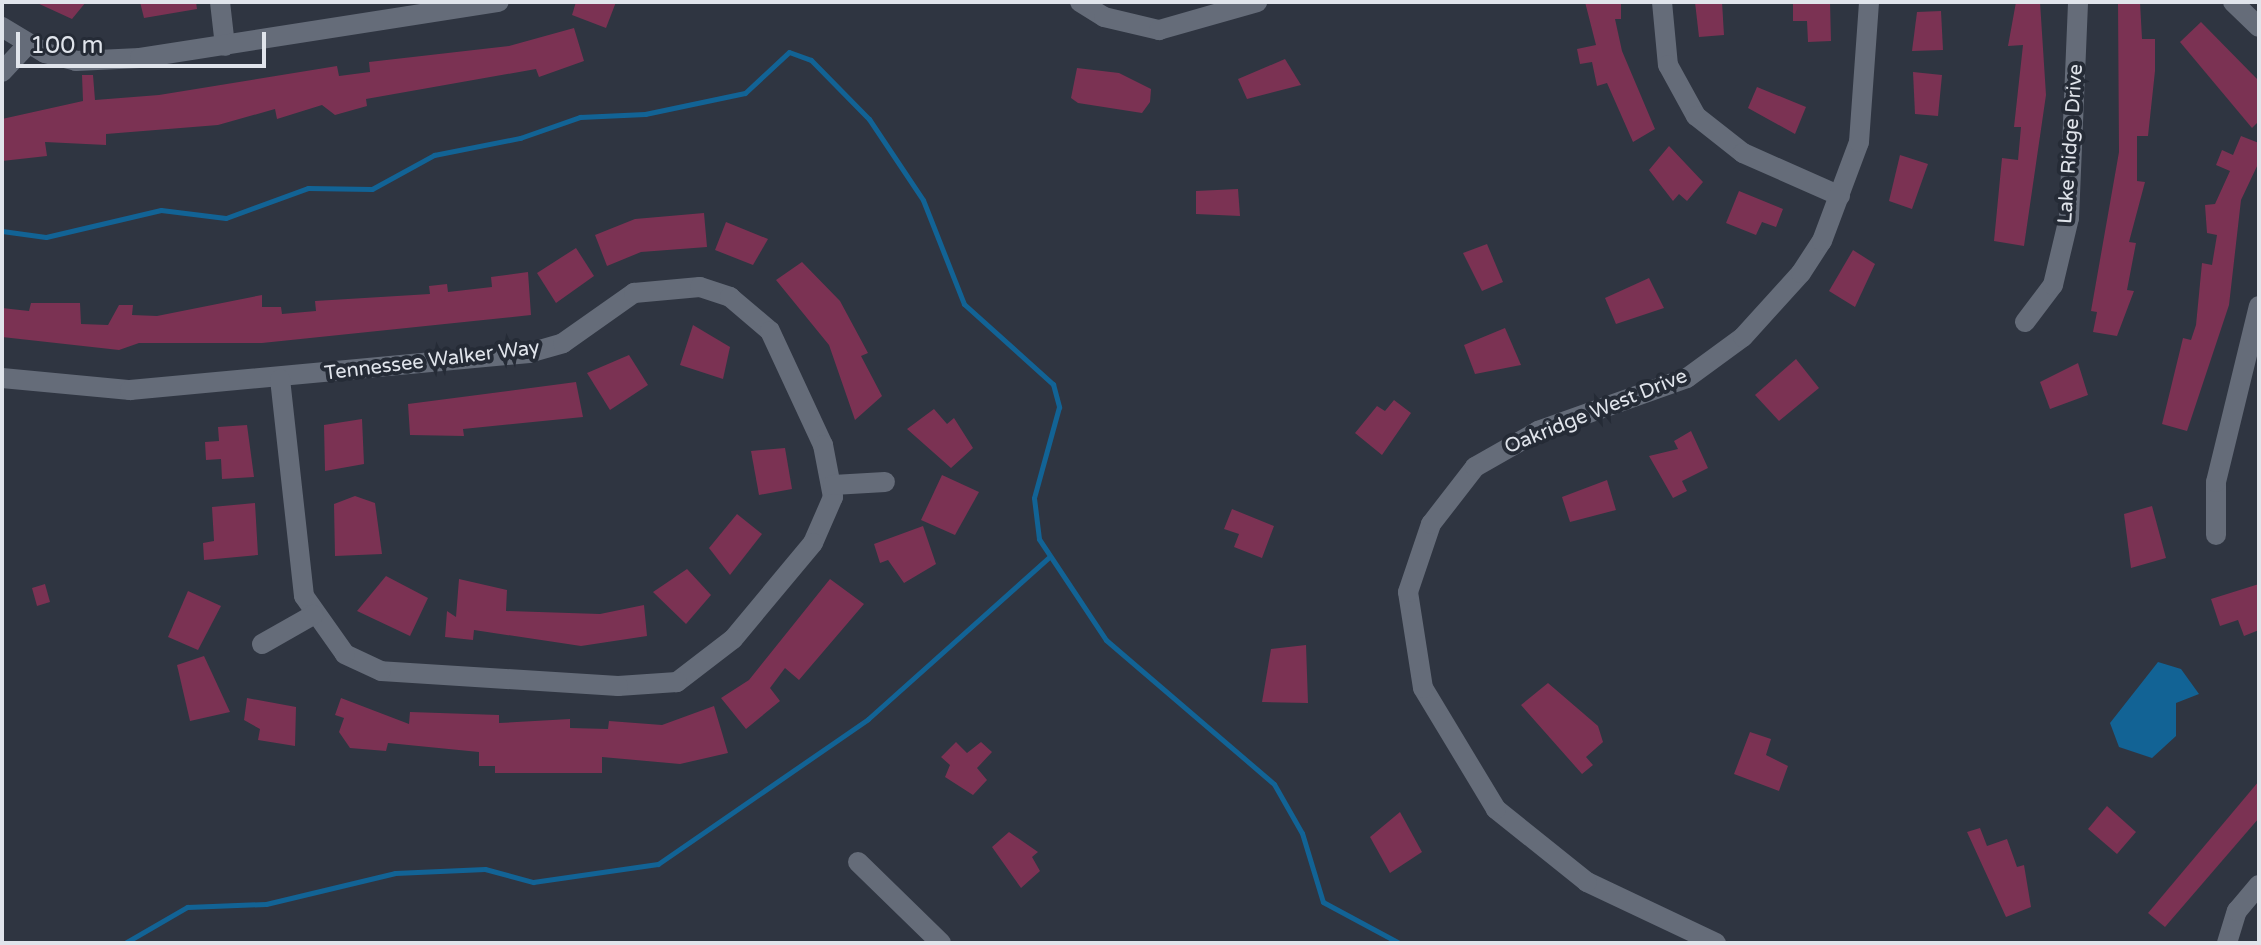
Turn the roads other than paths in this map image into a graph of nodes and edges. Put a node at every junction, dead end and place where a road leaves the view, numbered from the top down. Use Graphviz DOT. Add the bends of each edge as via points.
graph roads {
  1 [pos="220,2"];
  2 [pos="499,2"];
  3 [pos="1080,2"];
  4 [pos="1257,2"];
  5 [pos="1662,2"];
  6 [pos="1869,2"];
  7 [pos="2078,2"];
  8 [pos="2,27"];
  9 [pos="27,45"];
  10 [pos="225,46"];
  11 [pos="2,72"];
  12 [pos="1840,196"];
  13 [pos="2259,306"];
  14 [pos="2025,322"];
  15 [pos="2,378"];
  16 [pos="280,379"];
  17 [pos="2251,391"];
  18 [pos="885,482"];
  19 [pos="833,485"];
  20 [pos="2216,535"];
  21 [pos="313,615"];
  22 [pos="262,644"];
  23 [pos="858,862"];
  24 [pos="2259,885"];
  25 [pos="941,943"];
  26 [pos="1716,943"];
  27 [pos="2227,943"];
  1 -- 10 [label="street"];
  2 -- 10 [label="street"];
  3 -- 4 [label="street" via="1104,17 1159,30"];
  5 -- 12 [label="street" via="1668,65 1696,116 1743,153"];
  6 -- 12 [label="street, Oakridge West Drive" via="1862,127"];
  7 -- 14 [label="street, Lake Ridge Drive" via="2069,218 2053,285"];
  8 -- 9 [label="street"];
  9 -- 10 [label="street" via="76,61"];
  9 -- 11 [label="street"];
  12 -- 26 [label="street, Oakridge West Drive" via="1801,273 1718,358 1629,403 1538,431 1475,467 1431,524 1408,592 1423,688 1496,809 1587,882"];
  13 -- 17 [label="street"];
  15 -- 16 [label="street, Tennessee Walker Way" via="130,390"];
  16 -- 19 [label="street, Tennessee Walker Way" via="529,353 563,343 634,293 700,287 730,297 770,331 823,445"];
  16 -- 21 [label="street" via="304,596"];
  17 -- 20 [label="street" via="2216,482"];
  18 -- 19 [label="street"];
  19 -- 21 [label="street" via="813,543 733,639 677,682 618,686 381,671 345,654"];
  21 -- 22 [label="street"];
  23 -- 25 [label="street"];
  24 -- 27 [label="street" via="2237,911"];
}
